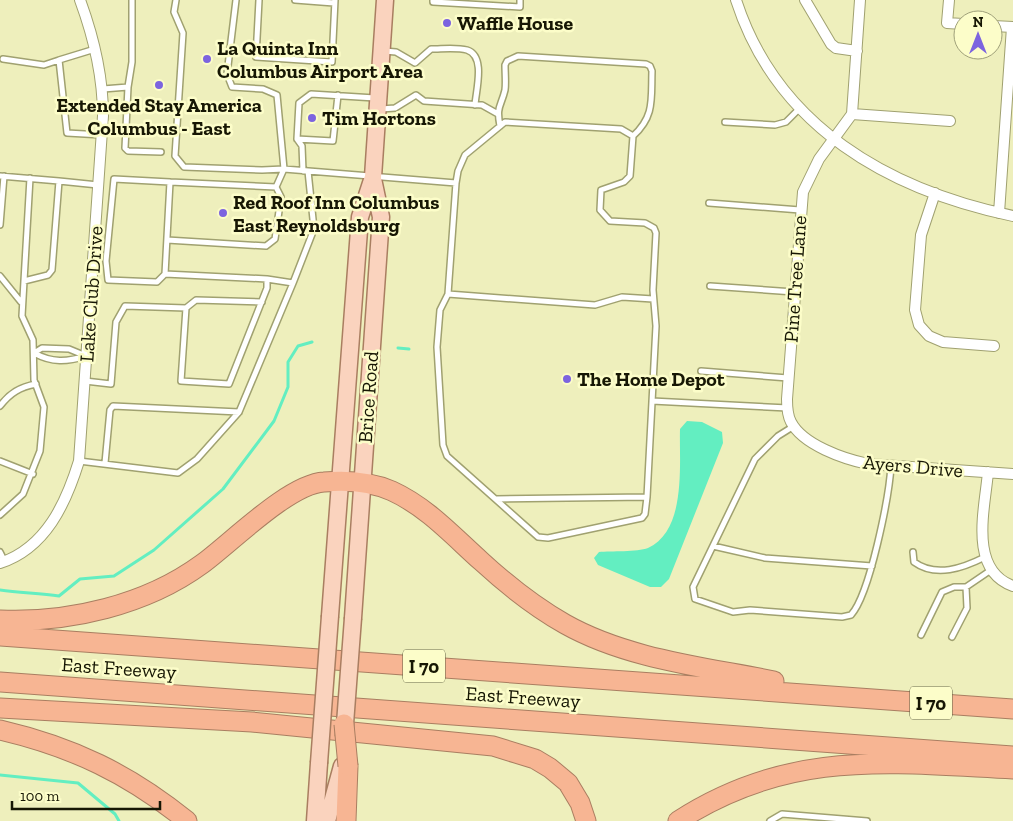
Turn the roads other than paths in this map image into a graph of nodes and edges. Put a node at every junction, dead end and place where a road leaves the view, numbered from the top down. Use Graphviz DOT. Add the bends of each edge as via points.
graph roads {
  1 [pos="80,0"];
  2 [pos="132,0"];
  3 [pos="176,0"];
  4 [pos="236,0"];
  5 [pos="260,0"];
  6 [pos="295,0"];
  7 [pos="385,0"];
  8 [pos="433,0"];
  9 [pos="520,0"];
  10 [pos="736,0"];
  11 [pos="805,0"];
  12 [pos="860,0"];
  13 [pos="949,0"];
  14 [pos="334,1"];
  15 [pos="953,23"];
  16 [pos="1013,27"];
  17 [pos="96,49"];
  18 [pos="382,50"];
  19 [pos="857,51"];
  20 [pos="3,59"];
  21 [pos="59,60"];
  22 [pos="128,87"];
  23 [pos="103,89"];
  24 [pos="338,96"];
  25 [pos="378,104"];
  26 [pos="475,105"];
  27 [pos="799,109"];
  28 [pos="498,114"];
  29 [pos="852,114"];
  30 [pos="950,121"];
  31 [pos="725,122"];
  32 [pos="500,126"];
  33 [pos="102,135"];
  34 [pos="633,136"];
  35 [pos="297,139"];
  36 [pos="833,140"];
  37 [pos="161,152"];
  38 [pos="284,169"];
  39 [pos="305,171"];
  40 [pos="2,176"];
  41 [pos="372,177"];
  42 [pos="30,178"];
  43 [pos="59,181"];
  44 [pos="170,182"];
  45 [pos="456,184"];
  46 [pos="99,185"];
  47 [pos="276,187"];
  48 [pos="935,193"];
  49 [pos="709,203"];
  50 [pos="800,210"];
  51 [pos="999,213"];
  52 [pos="1013,216"];
  53 [pos="0,225"];
  54 [pos="167,240"];
  55 [pos="165,274"];
  56 [pos="0,276"];
  57 [pos="267,279"];
  58 [pos="24,282"];
  59 [pos="293,283"];
  60 [pos="710,286"];
  61 [pos="794,292"];
  62 [pos="448,294"];
  63 [pos="653,299"];
  64 [pos="21,302"];
  65 [pos="262,302"];
  66 [pos="186,308"];
  67 [pos="994,346"];
  68 [pos="34,353"];
  69 [pos="86,356"];
  70 [pos="701,371"];
  71 [pos="788,378"];
  72 [pos="84,381"];
  73 [pos="36,384"];
  74 [pos="652,401"];
  75 [pos="0,406"];
  76 [pos="788,408"];
  77 [pos="239,412"];
  78 [pos="794,426"];
  79 [pos="0,461"];
  80 [pos="79,461"];
  81 [pos="105,463"];
  82 [pos="891,466"];
  83 [pos="988,472"];
  84 [pos="33,474"];
  85 [pos="1013,474"];
  86 [pos="340,482"];
  87 [pos="363,483"];
  88 [pos="647,497"];
  89 [pos="496,499"];
  90 [pos="0,515"];
  91 [pos="713,546"];
  92 [pos="0,552"];
  93 [pos="913,552"];
  94 [pos="985,557"];
  95 [pos="2,562"];
  96 [pos="872,566"];
  97 [pos="991,570"];
  98 [pos="1013,586"];
  99 [pos="966,587"];
  100 [pos="353,618"];
  101 [pos="0,620"];
  102 [pos="921,635"];
  103 [pos="0,636"];
  104 [pos="952,637"];
  105 [pos="0,682"];
  106 [pos="849,697"];
  107 [pos="0,708"];
  108 [pos="1013,709"];
  109 [pos="344,724"];
  110 [pos="0,730"];
  111 [pos="1013,756"];
  112 [pos="345,766"];
  113 [pos="1013,768"];
  114 [pos="187,821"];
  115 [pos="315,821"];
  116 [pos="327,821"];
  117 [pos="337,821"];
  118 [pos="346,821"];
  119 [pos="586,821"];
  120 [pos="678,821"];
  121 [pos="770,821"];
  122 [pos="867,821"];
  1 -- 17 [label="street, Lake Club Drive"];
  2 -- 22 [label="lane" via="132,62"];
  3 -- 38 [label="lane" via="174,12 183,33 175,156 184,167"];
  4 -- 38 [label="lane" via="227,74 232,87 263,89 277,95"];
  5 -- 14 [label="lane" via="256,57 332,62"];
  6 -- 14 [label="lane"];
  7 -- 18 [label="main road, Brice Road"];
  8 -- 9 [label="lane" via="520,7"];
  10 -- 27 [label="street" via="755,48"];
  11 -- 19 [label="street" via="831,44 836,48"];
  12 -- 19 [label="street"];
  13 -- 15 [label="street" via="947,23"];
  16 -- 51 [label="street"];
  17 -- 21 [label="lane"];
  17 -- 23 [label="street, Lake Club Drive"];
  18 -- 25 [label="main road, Brice Road"];
  18 -- 26 [label="lane" via="396,52 414,63 431,49 468,50 479,64"];
  19 -- 29 [label="street"];
  20 -- 21 [label="lane" via="44,65"];
  21 -- 33 [label="lane" via="67,133"];
  22 -- 23 [label="lane"];
  22 -- 37 [label="lane" via="125,148"];
  23 -- 33 [label="street, Lake Club Drive"];
  24 -- 25 [label="lane"];
  24 -- 35 [label="lane" via="311,94 299,103"];
  24 -- 35 [label="lane" via="332,141"];
  25 -- 26 [label="lane" via="395,108 416,95 424,100"];
  25 -- 41 [label="main road, Brice Road"];
  26 -- 28 [label="lane" via="482,105"];
  27 -- 31 [label="lane" via="786,122 775,126"];
  27 -- 36 [label="street"];
  28 -- 32 [label="lane"];
  28 -- 34 [label="lane" via="505,91 505,65 512,58 646,64 652,71 650,111 648,120"];
  29 -- 30 [label="street"];
  29 -- 36 [label="street, Pine Tree Lane"];
  32 -- 34 [label="lane" via="513,122 621,129"];
  32 -- 45 [label="lane" via="465,155"];
  33 -- 46 [label="street, Lake Club Drive"];
  34 -- 63 [label="lane" via="630,176 624,182 601,190 600,210 610,221 645,223 654,228"];
  35 -- 39 [label="lane" via="302,146"];
  36 -- 48 [label="street" via="875,167"];
  36 -- 50 [label="street, Pine Tree Lane" via="806,181"];
  38 -- 39 [label="lane"];
  38 -- 47 [label="lane"];
  39 -- 41 [label="lane"];
  39 -- 59 [label="lane" via="314,228"];
  40 -- 42 [label="lane"];
  40 -- 53 [label="lane"];
  41 -- 45 [label="lane"];
  41 -- 86 [label="main road, Brice Road" via="360,217"];
  41 -- 87 [label="main road, Brice Road" via="381,217"];
  42 -- 43 [label="lane"];
  42 -- 58 [label="lane"];
  43 -- 46 [label="lane"];
  43 -- 58 [label="lane" via="52,270 48,275"];
  44 -- 47 [label="lane"];
  44 -- 54 [label="lane"];
  44 -- 55 [label="lane" via="114,179 106,261 108,280 157,282"];
  45 -- 62 [label="lane"];
  46 -- 69 [label="street, Lake Club Drive"];
  47 -- 54 [label="lane" via="281,197 275,239 266,246"];
  48 -- 51 [label="street"];
  48 -- 67 [label="street" via="920,244 915,310 919,325 929,336 943,342"];
  49 -- 50 [label="lane"];
  50 -- 61 [label="street, Pine Tree Lane"];
  51 -- 52 [label="street"];
  54 -- 55 [label="lane"];
  55 -- 57 [label="lane"];
  56 -- 64 [label="lane"];
  57 -- 59 [label="lane"];
  57 -- 65 [label="lane"];
  58 -- 64 [label="lane"];
  59 -- 77 [label="lane"];
  60 -- 61 [label="lane"];
  61 -- 71 [label="street, Pine Tree Lane"];
  62 -- 63 [label="lane" via="595,305 622,297"];
  62 -- 89 [label="lane" via="440,310 437,347 443,445 447,456"];
  63 -- 74 [label="lane" via="656,326"];
  64 -- 68 [label="lane"];
  65 -- 66 [label="lane" via="196,300"];
  65 -- 66 [label="lane" via="229,384 180,381"];
  66 -- 72 [label="lane" via="125,306 116,322 111,384"];
  68 -- 69 [label="lane" via="42,348 69,349"];
  68 -- 69 [label="lane" via="47,360 69,362"];
  68 -- 73 [label="lane"];
  69 -- 72 [label="street, Lake Club Drive"];
  70 -- 71 [label="lane"];
  71 -- 76 [label="street, Pine Tree Lane"];
  72 -- 80 [label="street, Lake Club Drive"];
  73 -- 75 [label="lane" via="14,392"];
  73 -- 84 [label="lane" via="44,407 40,451"];
  74 -- 76 [label="lane"];
  74 -- 88 [label="lane"];
  76 -- 78 [label="street, Pine Tree Lane"];
  77 -- 81 [label="lane" via="197,459 178,473"];
  77 -- 81 [label="lane" via="113,406"];
  78 -- 82 [label="street, Ayers Drive" via="840,457"];
  78 -- 91 [label="lane" via="778,436 756,459"];
  79 -- 84 [label="lane"];
  80 -- 81 [label="lane"];
  80 -- 95 [label="street, Lake Club Drive" via="63,504 49,528 28,548"];
  82 -- 83 [label="street, Ayers Drive"];
  82 -- 96 [label="lane"];
  83 -- 85 [label="street, Ayers Drive"];
  83 -- 94 [label="street"];
  84 -- 90 [label="lane" via="23,494"];
  86 -- 87 [label="highway"];
  86 -- 100 [label="main road, Brice Road"];
  86 -- 101 [label="highway" via="309,485 294,493 202,565 158,589 82,614 50,619"];
  86 -- 115 [label="main road, Brice Road, bridge"];
  87 -- 100 [label="main road, Brice Road"];
  87 -- 106 [label="highway" via="390,490 421,508 530,601 589,635 647,655"];
  88 -- 89 [label="lane"];
  88 -- 89 [label="lane" via="642,518 548,538 538,537"];
  91 -- 96 [label="lane" via="765,558"];
  91 -- 96 [label="lane" via="693,587 693,595 701,602 733,612 750,610 847,616 853,613"];
  92 -- 95 [label="lane"];
  93 -- 94 [label="lane" via="914,562 921,568 947,571 961,569"];
  94 -- 97 [label="street"];
  97 -- 98 [label="street"];
  97 -- 99 [label="lane"];
  99 -- 102 [label="lane" via="942,592"];
  99 -- 104 [label="lane" via="967,608"];
  100 -- 109 [label="main road, Brice Road, bridge"];
  103 -- 106 [label="highway, East Freeway / I 70"];
  105 -- 111 [label="highway, East Freeway / I 70"];
  106 -- 108 [label="highway, East Freeway / I 70"];
  107 -- 119 [label="highway" via="252,722 494,746 535,759 550,768 568,783"];
  109 -- 112 [label="highway, bridge"];
  110 -- 114 [label="highway" via="61,748 112,769"];
  112 -- 116 [label="main road"];
  112 -- 117 [label="main road"];
  112 -- 118 [label="highway"];
  113 -- 120 [label="highway" via="849,763 806,769 733,791 702,805"];
  121 -- 122 [label="lane" via="782,814"];
}
